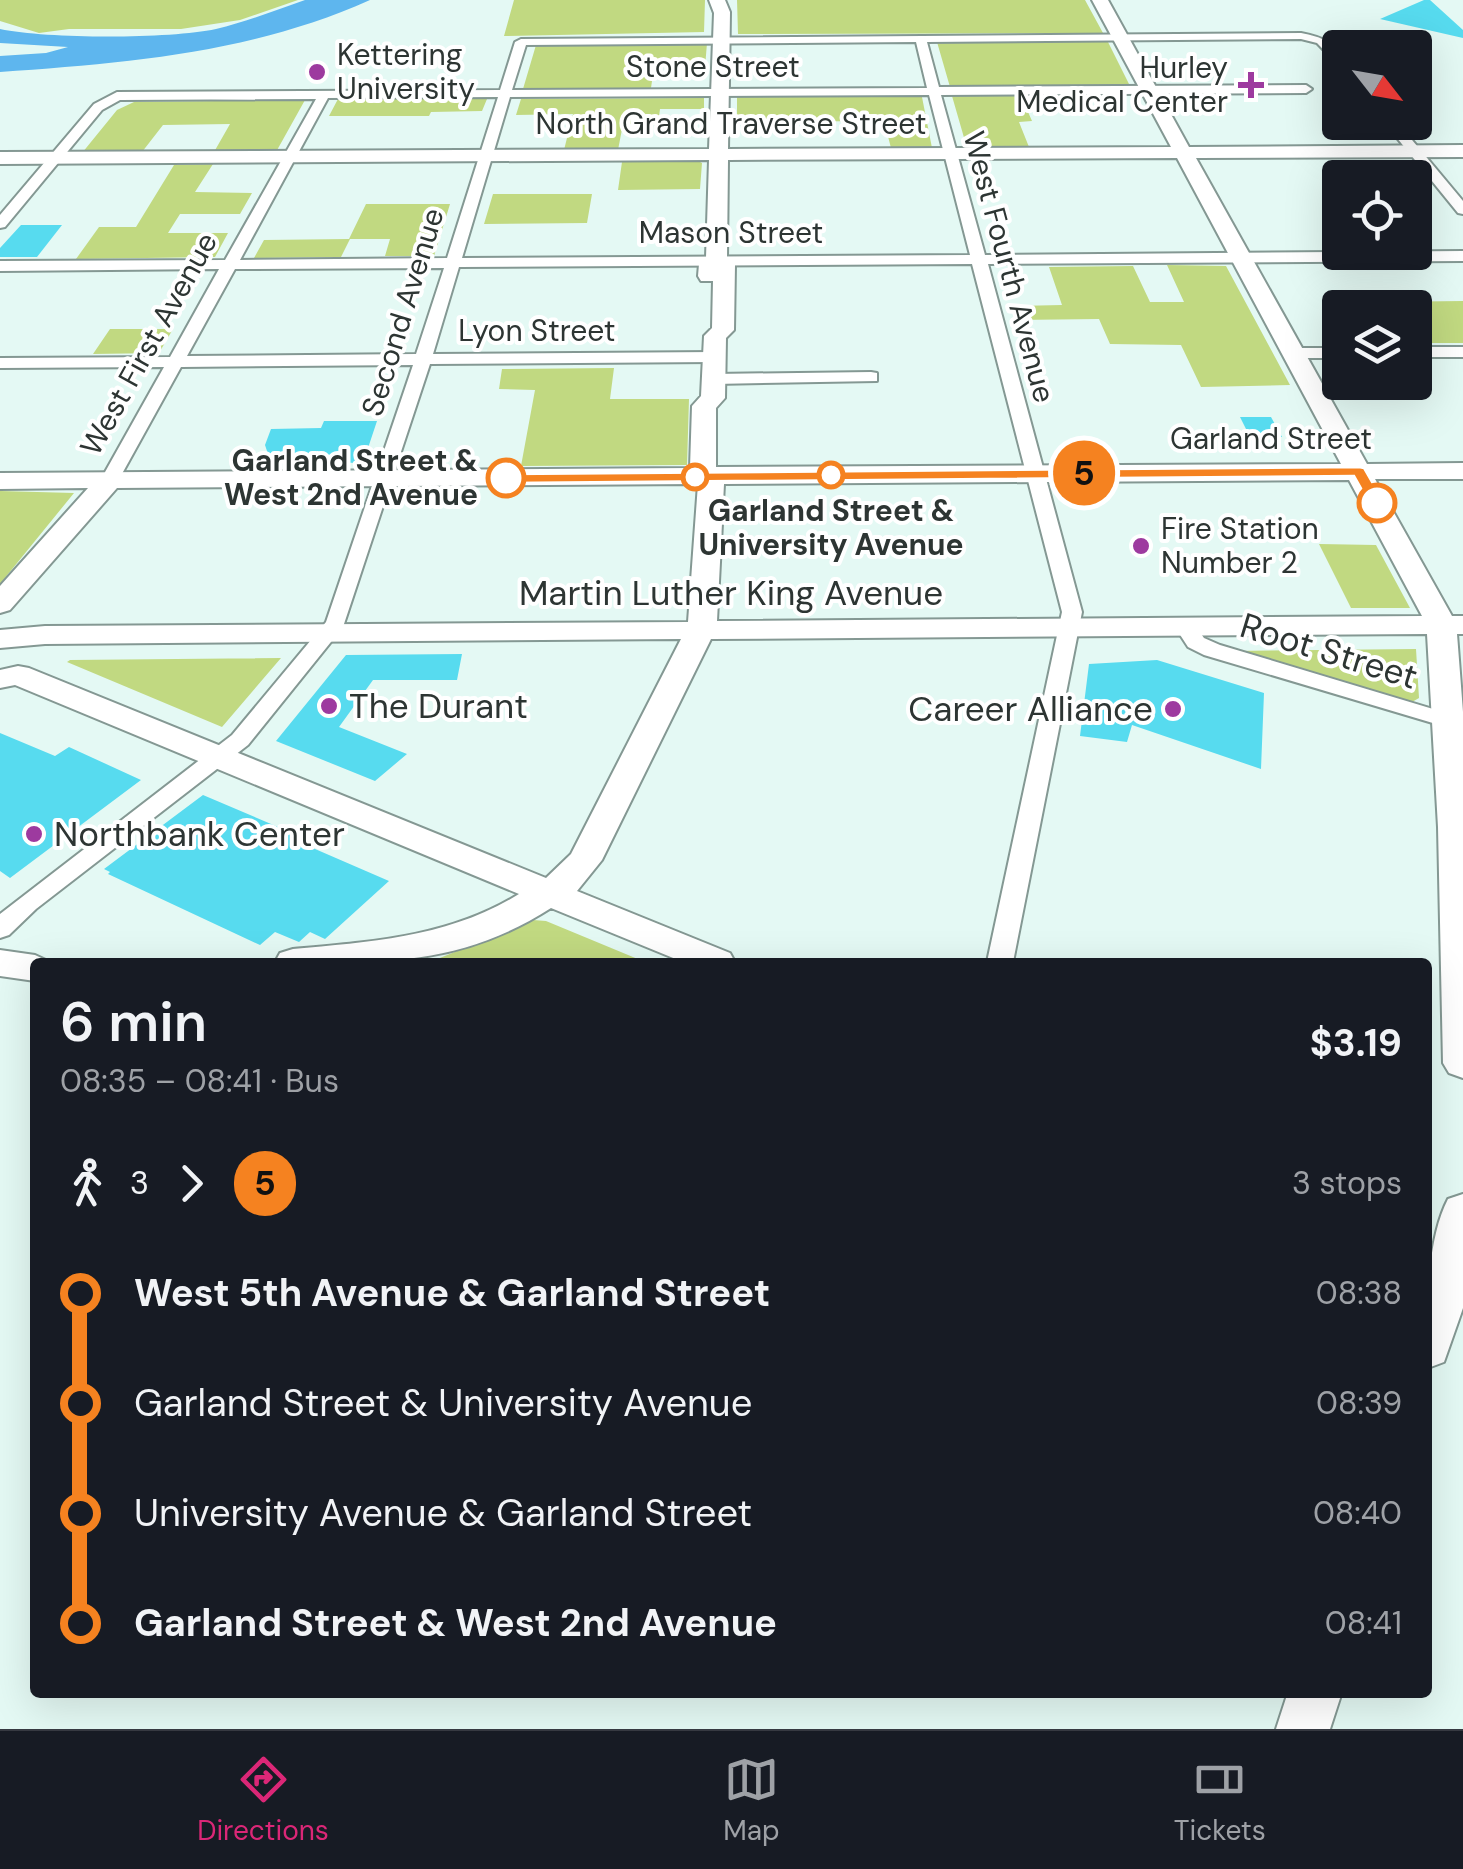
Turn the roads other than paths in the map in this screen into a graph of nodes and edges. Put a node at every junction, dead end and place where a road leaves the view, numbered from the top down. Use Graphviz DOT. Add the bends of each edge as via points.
graph roads {
  1 [pos="1100,0"];
  2 [pos="722,4"];
  3 [pos="1120,36"];
  4 [pos="920,37"];
  5 [pos="722,38"];
  6 [pos="1322,41"];
  7 [pos="1306,89"];
  8 [pos="1150,90"];
  9 [pos="934,91"];
  10 [pos="720,92"];
  11 [pos="504,93"];
  12 [pos="324,94"];
  13 [pos="1387,140"];
  14 [pos="1404,140"];
  15 [pos="1362,151"];
  16 [pos="1413,151"];
  17 [pos="1463,151"];
  18 [pos="1184,152"];
  19 [pos="951,153"];
  20 [pos="719,154"];
  21 [pos="290,156"];
  22 [pos="485,156"];
  23 [pos="0,158"];
  24 [pos="55,158"];
  25 [pos="1463,210"];
  26 [pos="0,224"];
  27 [pos="1463,256"];
  28 [pos="1242,257"];
  29 [pos="979,259"];
  30 [pos="716,261"];
  31 [pos="450,263"];
  32 [pos="228,264"];
  33 [pos="0,266"];
  34 [pos="1322,352"];
  35 [pos="1432,352"];
  36 [pos="1463,352"];
  37 [pos="1294,353"];
  38 [pos="422,359"];
  39 [pos="174,362"];
  40 [pos="0,363"];
  41 [pos="714,368"];
  42 [pos="871,377"];
  43 [pos="1463,470"];
  44 [pos="1359,471"];
  45 [pos="1036,474"];
  46 [pos="711,476"];
  47 [pos="384,480"];
  48 [pos="0,481"];
  49 [pos="109,481"];
  50 [pos="0,604"];
  51 [pos="1452,624"];
  52 [pos="1186,626"];
  53 [pos="1070,628"];
  54 [pos="701,630"];
  55 [pos="329,634"];
  56 [pos="0,639"];
  57 [pos="6,670"];
  58 [pos="1456,722"];
  59 [pos="218,758"];
  60 [pos="550,893"];
  61 [pos="0,929"];
  62 [pos="1462,954"];
  63 [pos="336,958"];
  64 [pos="707,958"];
  65 [pos="1001,958"];
  66 [pos="0,962"];
  67 [pos="30,967"];
  68 [pos="1463,1062"];
  69 [pos="1463,1210"];
  70 [pos="1448,1266"];
  71 [pos="1432,1332"];
  72 [pos="1313,1698"];
  73 [pos="1304,1729"];
  1 -- 3 [label="street"];
  2 -- 5 [label="street"];
  3 -- 4 [label="street"];
  3 -- 6 [label="street"];
  3 -- 8 [label="street"];
  4 -- 5 [label="street"];
  4 -- 9 [label="street, West Fourth Avenue"];
  5 -- 10 [label="street"];
  5 -- 11 [label="street, Second Avenue" via="523,41"];
  7 -- 8 [label="street, Stone Street"];
  8 -- 9 [label="street, Stone Street"];
  8 -- 18 [label="street"];
  9 -- 10 [label="street, Stone Street"];
  9 -- 19 [label="street, West Fourth Avenue"];
  10 -- 11 [label="street, Stone Street"];
  10 -- 20 [label="street"];
  11 -- 12 [label="street, Stone Street"];
  11 -- 22 [label="street, Second Avenue"];
  12 -- 21 [label="street, West First Avenue"];
  12 -- 24 [label="street, Stone Street" via="121,96 104,101"];
  13 -- 15 [label="street"];
  14 -- 16 [label="street"];
  15 -- 16 [label="street, North Grand Traverse Street"];
  15 -- 18 [label="street, North Grand Traverse Street"];
  16 -- 17 [label="street, North Grand Traverse Street"];
  16 -- 25 [label="street"];
  18 -- 19 [label="street, North Grand Traverse Street"];
  18 -- 28 [label="street"];
  19 -- 20 [label="street, North Grand Traverse Street"];
  19 -- 29 [label="street, West Fourth Avenue"];
  20 -- 22 [label="street, North Grand Traverse Street"];
  20 -- 30 [label="street"];
  21 -- 22 [label="street, North Grand Traverse Street"];
  21 -- 24 [label="street, North Grand Traverse Street"];
  21 -- 32 [label="street, West First Avenue"];
  22 -- 31 [label="street, Second Avenue"];
  23 -- 24 [label="street, North Grand Traverse Street"];
  24 -- 26 [label="street"];
  27 -- 28 [label="street, Mason Street"];
  28 -- 29 [label="street, Mason Street"];
  28 -- 37 [label="street"];
  29 -- 30 [label="street, Mason Street"];
  29 -- 45 [label="street, West Fourth Avenue"];
  30 -- 31 [label="street, Mason Street"];
  30 -- 41 [label="street" via="709,266 706,330"];
  31 -- 32 [label="street, Mason Street"];
  31 -- 38 [label="street, Second Avenue"];
  32 -- 33 [label="street, Mason Street"];
  32 -- 39 [label="street, West First Avenue"];
  34 -- 37 [label="street"];
  35 -- 36 [label="street"];
  37 -- 44 [label="street"];
  38 -- 39 [label="street, Lyon Street"];
  38 -- 41 [label="street, Lyon Street"];
  38 -- 47 [label="street, Second Avenue"];
  39 -- 40 [label="street, Lyon Street"];
  39 -- 49 [label="street, West First Avenue"];
  41 -- 42 [label="street, Lyon Street"];
  41 -- 46 [label="street" via="722,404 721,465"];
  43 -- 44 [label="street, Garland Street"];
  44 -- 45 [label="street, Garland Street"];
  44 -- 51 [label="street"];
  45 -- 46 [label="street, Garland Street"];
  45 -- 53 [label="street, West Fourth Avenue" via="1071,605"];
  46 -- 47 [label="street, Garland Street"];
  46 -- 54 [label="street"];
  47 -- 49 [label="street, Garland Street"];
  47 -- 55 [label="street, Second Avenue"];
  48 -- 49 [label="street, Garland Street"];
  49 -- 50 [label="street, West First Avenue"];
  51 -- 52 [label="street, Martin Luther King Avenue"];
  51 -- 58 [label="street"];
  52 -- 53 [label="street, Martin Luther King Avenue"];
  52 -- 58 [label="street, Root Street" via="1212,650"];
  53 -- 54 [label="street, Martin Luther King Avenue"];
  53 -- 65 [label="street, West Fourth Avenue"];
  54 -- 55 [label="street, Martin Luther King Avenue"];
  54 -- 60 [label="street" via="585,860"];
  55 -- 56 [label="street, Martin Luther King Avenue"];
  55 -- 59 [label="street, Second Avenue"];
  57 -- 59 [label="street"];
  58 -- 62 [label="street"];
  59 -- 60 [label="street"];
  59 -- 61 [label="street, Second Avenue"];
  60 -- 63 [label="street" via="504,920 445,942"];
  60 -- 64 [label="street"];
  62 -- 68 [label="street"];
  66 -- 67 [label="street"];
  69 -- 70 [label="street"];
  70 -- 71 [label="street"];
  72 -- 73 [label="street"];
}
